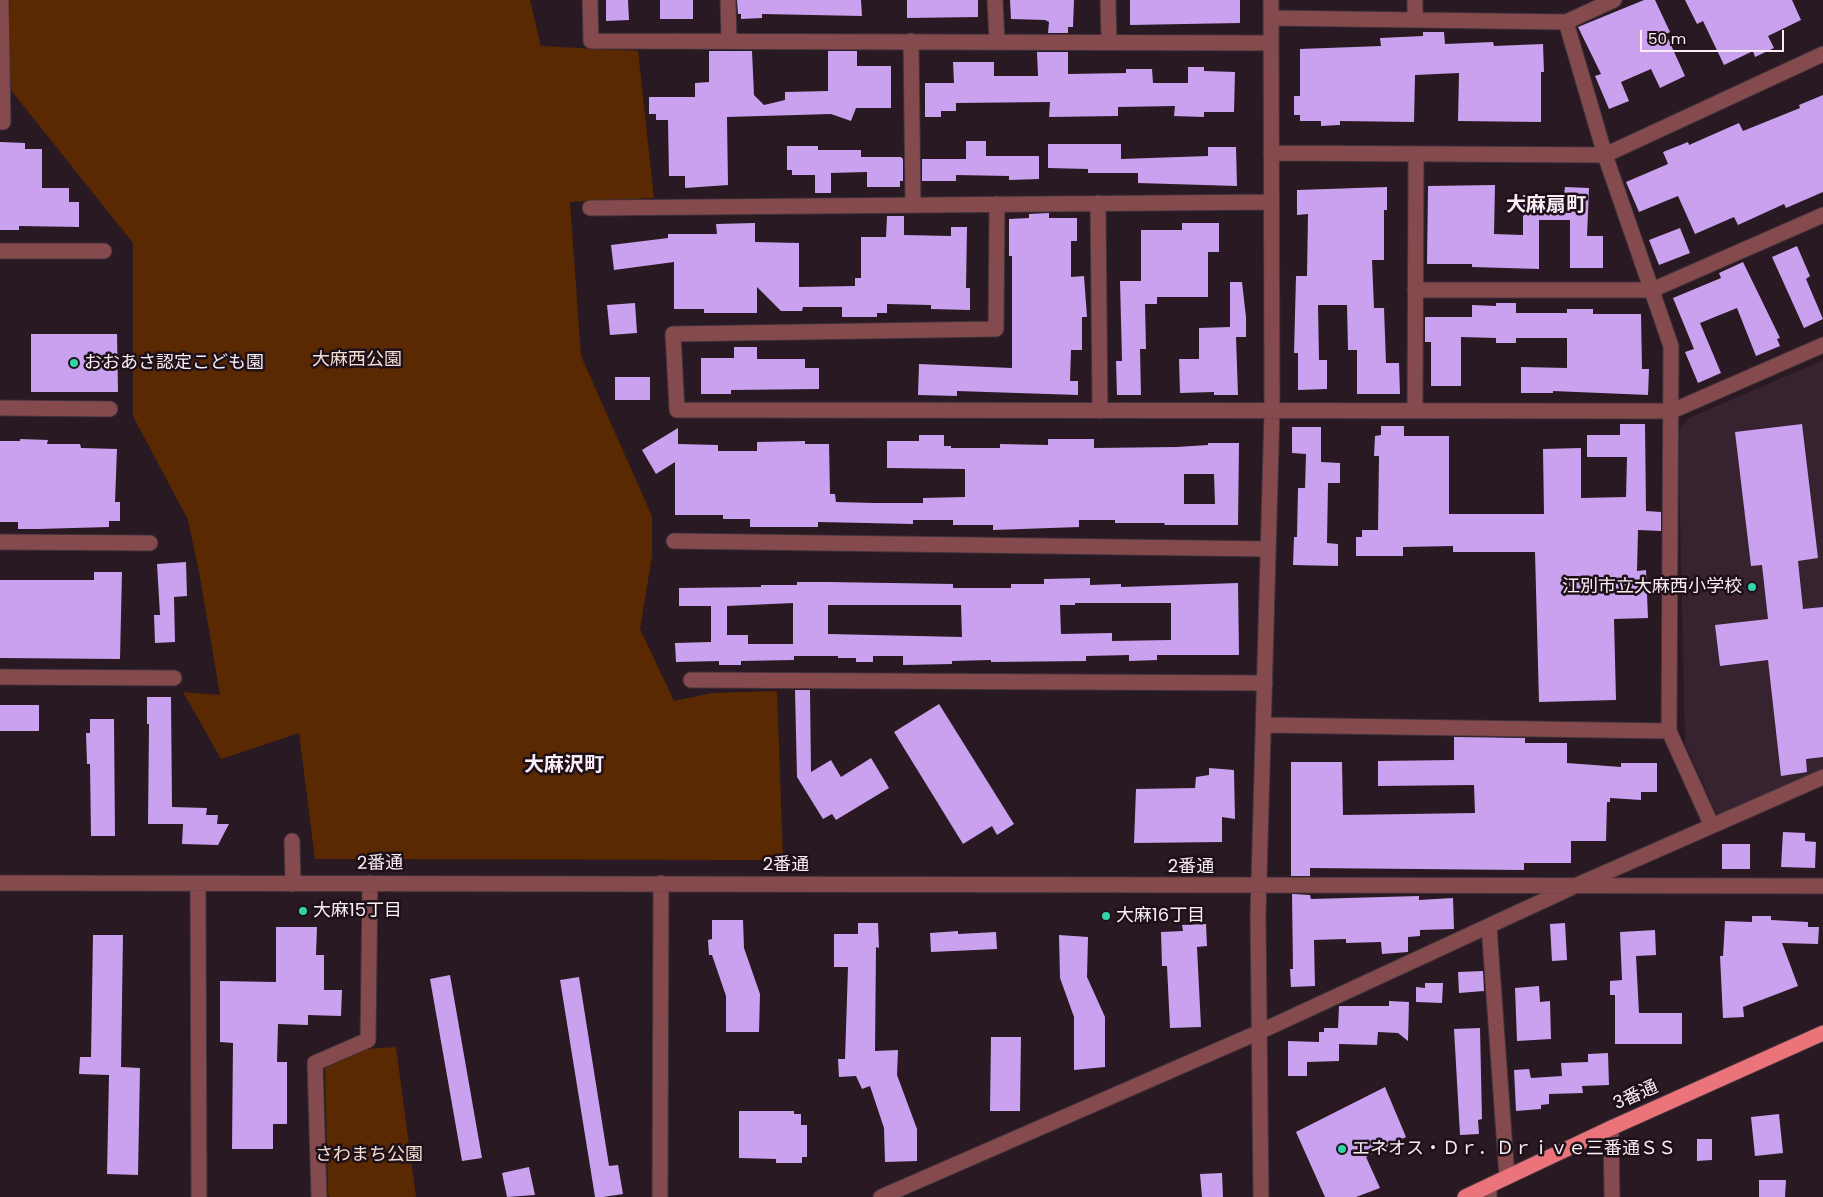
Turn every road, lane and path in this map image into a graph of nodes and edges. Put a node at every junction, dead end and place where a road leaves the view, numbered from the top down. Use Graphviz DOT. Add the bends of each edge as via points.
graph roads {
  1 [pos="1,0"];
  2 [pos="590,0"];
  3 [pos="728,0"];
  4 [pos="995,0"];
  5 [pos="1108,0"];
  6 [pos="1271,0"];
  7 [pos="1415,0"];
  8 [pos="1614,0"];
  9 [pos="1272,18"];
  10 [pos="1415,20"];
  11 [pos="1566,22"];
  12 [pos="729,41"];
  13 [pos="911,42"];
  14 [pos="997,42"];
  15 [pos="1109,42"];
  16 [pos="1271,42"];
  17 [pos="1823,54"];
  18 [pos="7,122"];
  19 [pos="1271,153"];
  20 [pos="1416,154"];
  21 [pos="1606,155"];
  22 [pos="1271,202"];
  23 [pos="1098,203"];
  24 [pos="997,204"];
  25 [pos="913,205"];
  26 [pos="590,208"];
  27 [pos="1823,214"];
  28 [pos="0,251"];
  29 [pos="104,251"];
  30 [pos="1415,290"];
  31 [pos="1652,290"];
  32 [pos="1823,345"];
  33 [pos="0,408"];
  34 [pos="110,409"];
  35 [pos="1100,411"];
  36 [pos="1272,411"];
  37 [pos="1415,411"];
  38 [pos="1672,411"];
  39 [pos="674,541"];
  40 [pos="0,542"];
  41 [pos="150,542"];
  42 [pos="1268,549"];
  43 [pos="0,677"];
  44 [pos="174,678"];
  45 [pos="691,680"];
  46 [pos="1265,683"];
  47 [pos="1264,724"];
  48 [pos="1669,731"];
  49 [pos="1823,777"];
  50 [pos="1712,826"];
  51 [pos="292,841"];
  52 [pos="0,883"];
  53 [pos="370,883"];
  54 [pos="661,883"];
  55 [pos="198,884"];
  56 [pos="293,884"];
  57 [pos="1258,884"];
  58 [pos="1575,886"];
  59 [pos="1823,886"];
  60 [pos="1489,926"];
  61 [pos="1258,1033"];
  62 [pos="1823,1033"];
  63 [pos="1611,1128"];
  64 [pos="1508,1178"];
  65 [pos="1489,1192"];
  66 [pos="199,1197"];
  67 [pos="319,1197"];
  68 [pos="660,1197"];
  69 [pos="881,1197"];
  70 [pos="1261,1197"];
  71 [pos="1465,1197"];
  72 [pos="1612,1197"];
  1 -- 18 [label="street"];
  2 -- 12 [label="street" via="591,41"];
  3 -- 12 [label="street"];
  4 -- 14 [label="street"];
  5 -- 15 [label="street"];
  6 -- 9 [label="street"];
  7 -- 10 [label="street"];
  8 -- 11 [label="street"];
  9 -- 10 [label="street"];
  9 -- 16 [label="street"];
  10 -- 11 [label="street"];
  11 -- 21 [label="street"];
  12 -- 13 [label="street"];
  13 -- 14 [label="street"];
  13 -- 25 [label="street"];
  14 -- 15 [label="street"];
  15 -- 16 [label="street"];
  16 -- 19 [label="street"];
  17 -- 21 [label="street"];
  19 -- 20 [label="street"];
  19 -- 22 [label="street"];
  20 -- 21 [label="street"];
  20 -- 30 [label="street"];
  21 -- 31 [label="street"];
  22 -- 23 [label="street"];
  22 -- 36 [label="street"];
  23 -- 24 [label="street"];
  23 -- 35 [label="street"];
  24 -- 25 [label="street"];
  24 -- 35 [label="street" via="996,329 673,334 677,410"];
  25 -- 26 [label="street"];
  27 -- 31 [label="street"];
  28 -- 29 [label="street"];
  30 -- 31 [label="street"];
  30 -- 37 [label="street"];
  31 -- 38 [label="street" via="1672,346"];
  32 -- 38 [label="street"];
  33 -- 34 [label="street"];
  35 -- 36 [label="street"];
  36 -- 37 [label="street"];
  36 -- 42 [label="street"];
  37 -- 38 [label="street"];
  38 -- 48 [label="street"];
  39 -- 42 [label="street"];
  40 -- 41 [label="street"];
  42 -- 46 [label="street"];
  43 -- 44 [label="street" via="72,685"];
  45 -- 46 [label="street"];
  46 -- 47 [label="street"];
  47 -- 48 [label="street"];
  47 -- 57 [label="street"];
  48 -- 50 [label="street"];
  49 -- 50 [label="street"];
  50 -- 58 [label="street"];
  51 -- 56 [label="street"];
  52 -- 55 [label="street, 2番通"];
  53 -- 54 [label="street, 2番通"];
  53 -- 56 [label="street, 2番通"];
  53 -- 67 [label="street" via="368,1040 316,1063"];
  54 -- 57 [label="street, 2番通"];
  54 -- 68 [label="street"];
  55 -- 56 [label="street, 2番通"];
  55 -- 66 [label="street"];
  57 -- 58 [label="street, 2番通"];
  57 -- 61 [label="street"];
  58 -- 59 [label="street, 2番通"];
  58 -- 60 [label="street"];
  60 -- 61 [label="street"];
  60 -- 64 [label="street"];
  61 -- 69 [label="street"];
  61 -- 70 [label="street"];
  62 -- 63 [label="main road, 3番通"];
  63 -- 64 [label="main road, 3番通"];
  63 -- 72 [label="street"];
  64 -- 65 [label="main road, 3番通"];
  65 -- 71 [label="main road, 3番通"];
}
